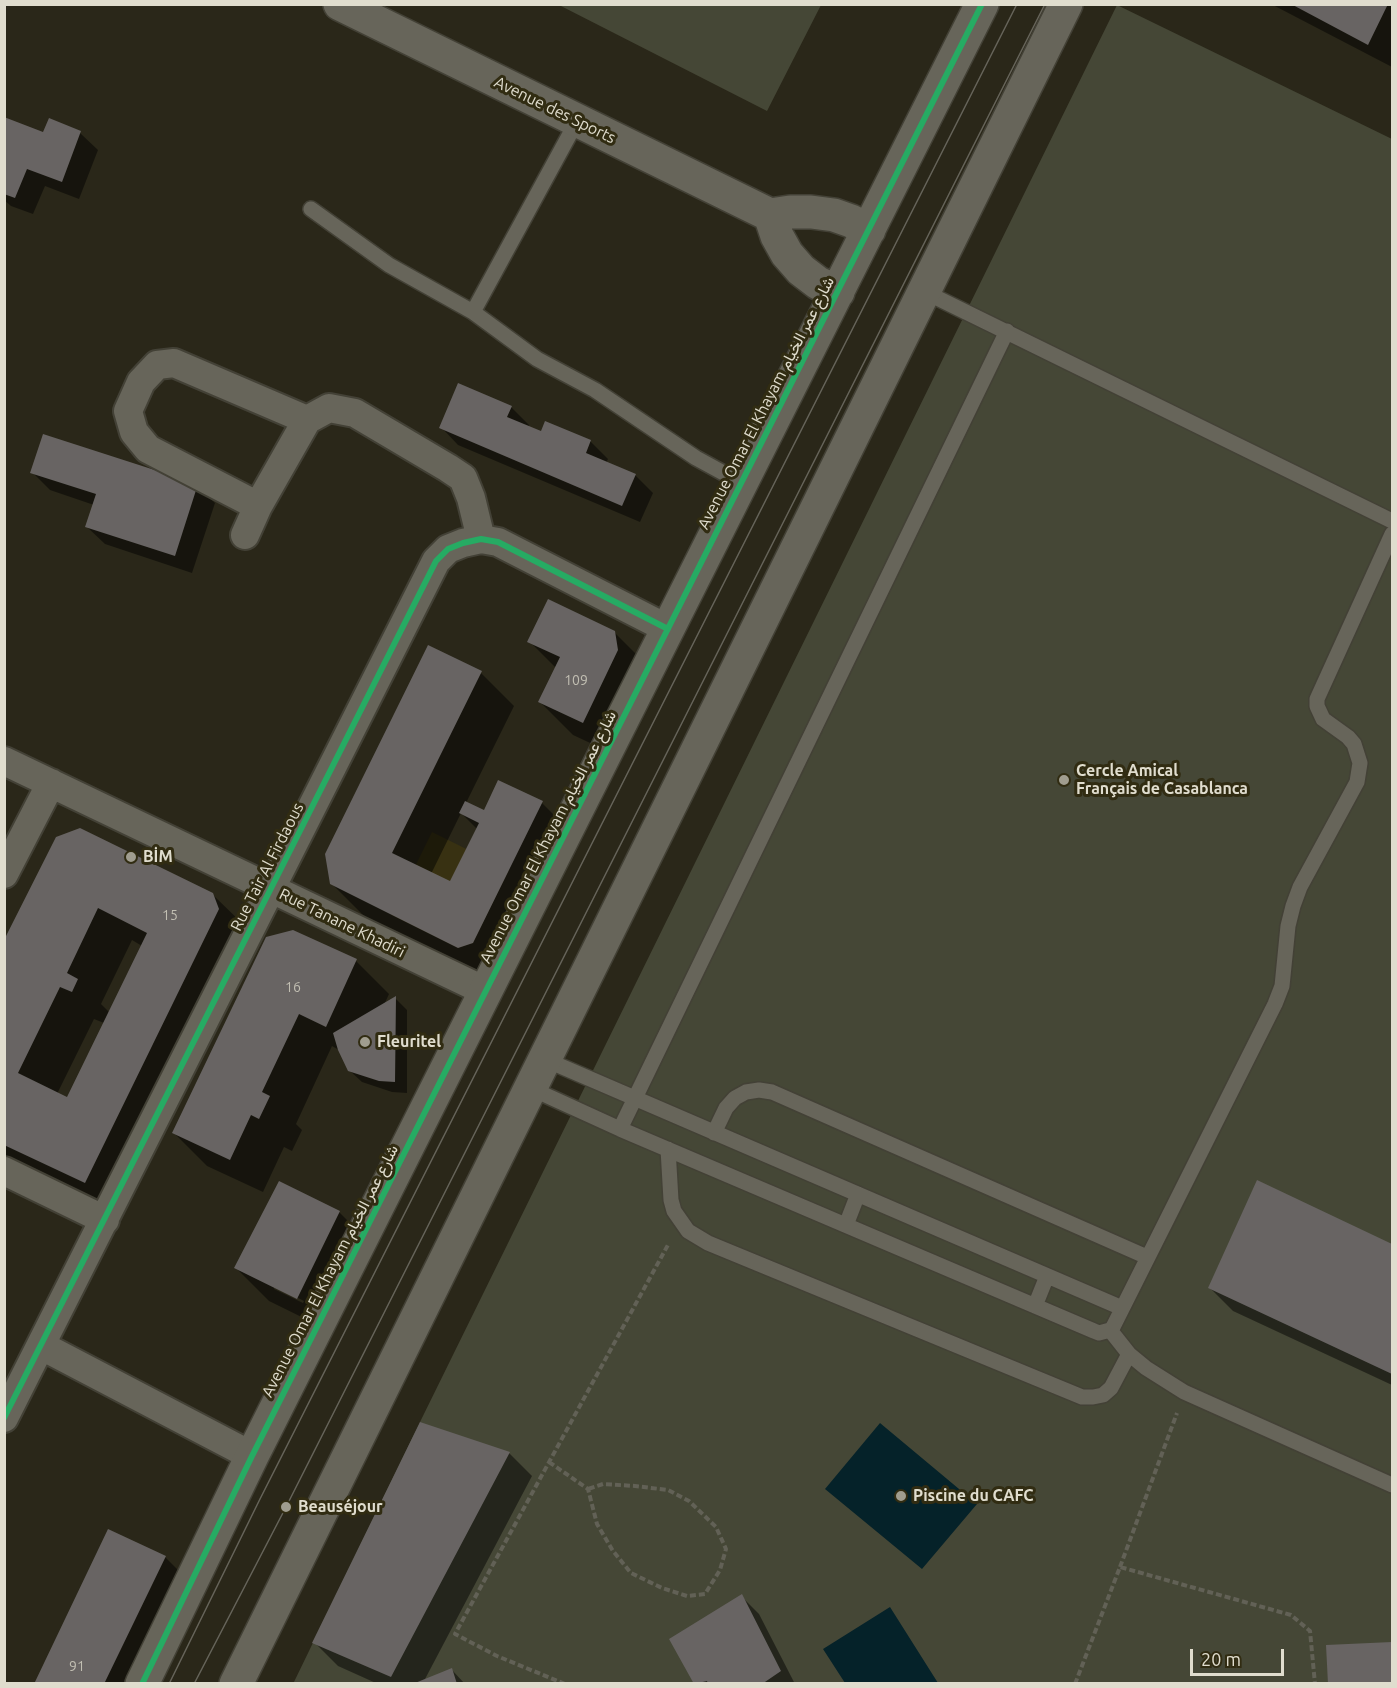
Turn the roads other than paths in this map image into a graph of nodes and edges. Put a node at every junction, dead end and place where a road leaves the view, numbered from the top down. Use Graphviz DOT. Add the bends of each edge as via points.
graph roads {
  1 [pos="340,4"];
  2 [pos="982,4"];
  3 [pos="1066,4"];
  4 [pos="577,121"];
  5 [pos="311,209"];
  6 [pos="770,215"];
  7 [pos="869,230"];
  8 [pos="838,292"];
  9 [pos="924,292"];
  10 [pos="473,312"];
  11 [pos="1007,331"];
  12 [pos="307,420"];
  13 [pos="740,482"];
  14 [pos="258,506"];
  15 [pos="1392,521"];
  16 [pos="1392,534"];
  17 [pos="245,535"];
  18 [pos="481,539"];
  19 [pos="668,629"];
  20 [pos="4,761"];
  21 [pos="51,783"];
  22 [pos="4,874"];
  23 [pos="271,888"];
  24 [pos="485,992"];
  25 [pos="544,1059"];
  26 [pos="530,1088"];
  27 [pos="634,1098"];
  28 [pos="620,1129"];
  29 [pos="714,1132"];
  30 [pos="668,1149"];
  31 [pos="4,1171"];
  32 [pos="858,1194"];
  33 [pos="105,1220"];
  34 [pos="846,1225"];
  35 [pos="1147,1257"];
  36 [pos="1047,1276"];
  37 [pos="1035,1306"];
  38 [pos="1122,1308"];
  39 [pos="1110,1330"];
  40 [pos="42,1346"];
  41 [pos="1129,1354"];
  42 [pos="4,1418"];
  43 [pos="252,1456"];
  44 [pos="1392,1485"];
  45 [pos="142,1683"];
  46 [pos="236,1683"];
  1 -- 4 [label="street, Avenue des Sports"];
  2 -- 7 [label="street, Avenue Omar El Khayam شارع عمر الخيام"];
  3 -- 9 [label="street"];
  4 -- 6 [label="street, Avenue des Sports"];
  4 -- 10 [label="lane"];
  5 -- 10 [label="lane" via="388,265"];
  6 -- 7 [label="street" via="811,212 842,218"];
  6 -- 8 [label="street" via="787,254 801,270"];
  7 -- 8 [label="street, Avenue Omar El Khayam شارع عمر الخيام"];
  8 -- 13 [label="street, Avenue Omar El Khayam شارع عمر الخيام"];
  9 -- 11 [label="lane"];
  9 -- 25 [label="street"];
  10 -- 13 [label="lane" via="537,359 595,390 696,458"];
  11 -- 15 [label="lane"];
  11 -- 27 [label="lane"];
  12 -- 14 [label="street"];
  12 -- 14 [label="street" via="174,363 157,365 141,382 128,411 134,432 148,449"];
  12 -- 18 [label="street" via="329,408 355,413 463,478"];
  13 -- 19 [label="street, Avenue Omar El Khayam شارع عمر الخيام"];
  14 -- 17 [label="street"];
  16 -- 35 [label="lane" via="1317,699 1323,718 1354,744 1360,763 1357,782 1300,887 1288,926 1282,986 1275,1004"];
  18 -- 19 [label="street" via="498,542"];
  18 -- 23 [label="street, Rue Tair Al Firdaous" via="448,549 436,561"];
  19 -- 24 [label="street, Avenue Omar El Khayam شارع عمر الخيام"];
  20 -- 21 [label="street, Rue Tanane Khadiri"];
  21 -- 22 [label="street"];
  21 -- 23 [label="street, Rue Tanane Khadiri"];
  23 -- 24 [label="street, Rue Tanane Khadiri"];
  23 -- 33 [label="street, Rue Tair Al Firdaous"];
  24 -- 43 [label="street, Avenue Omar El Khayam شارع عمر الخيام"];
  25 -- 26 [label="street"];
  25 -- 27 [label="lane"];
  26 -- 28 [label="lane"];
  26 -- 46 [label="street"];
  27 -- 28 [label="lane"];
  27 -- 29 [label="lane"];
  28 -- 30 [label="lane"];
  29 -- 32 [label="lane"];
  29 -- 35 [label="lane" via="735,1098 753,1091 772,1092"];
  30 -- 34 [label="lane"];
  30 -- 41 [label="lane" via="671,1200 688,1231 708,1243 1083,1397 1103,1395 1112,1388"];
  31 -- 33 [label="street"];
  32 -- 34 [label="lane"];
  32 -- 36 [label="lane"];
  33 -- 40 [label="street, Rue Tair Al Firdaous"];
  34 -- 37 [label="lane"];
  35 -- 38 [label="lane"];
  36 -- 37 [label="lane"];
  36 -- 38 [label="lane"];
  37 -- 39 [label="lane" via="1099,1333"];
  38 -- 39 [label="lane"];
  39 -- 41 [label="lane"];
  40 -- 42 [label="street, Rue Tair Al Firdaous"];
  40 -- 43 [label="street"];
  41 -- 44 [label="lane" via="1185,1392"];
  43 -- 45 [label="street, Avenue Omar El Khayam شارع عمر الخيام"];
}
